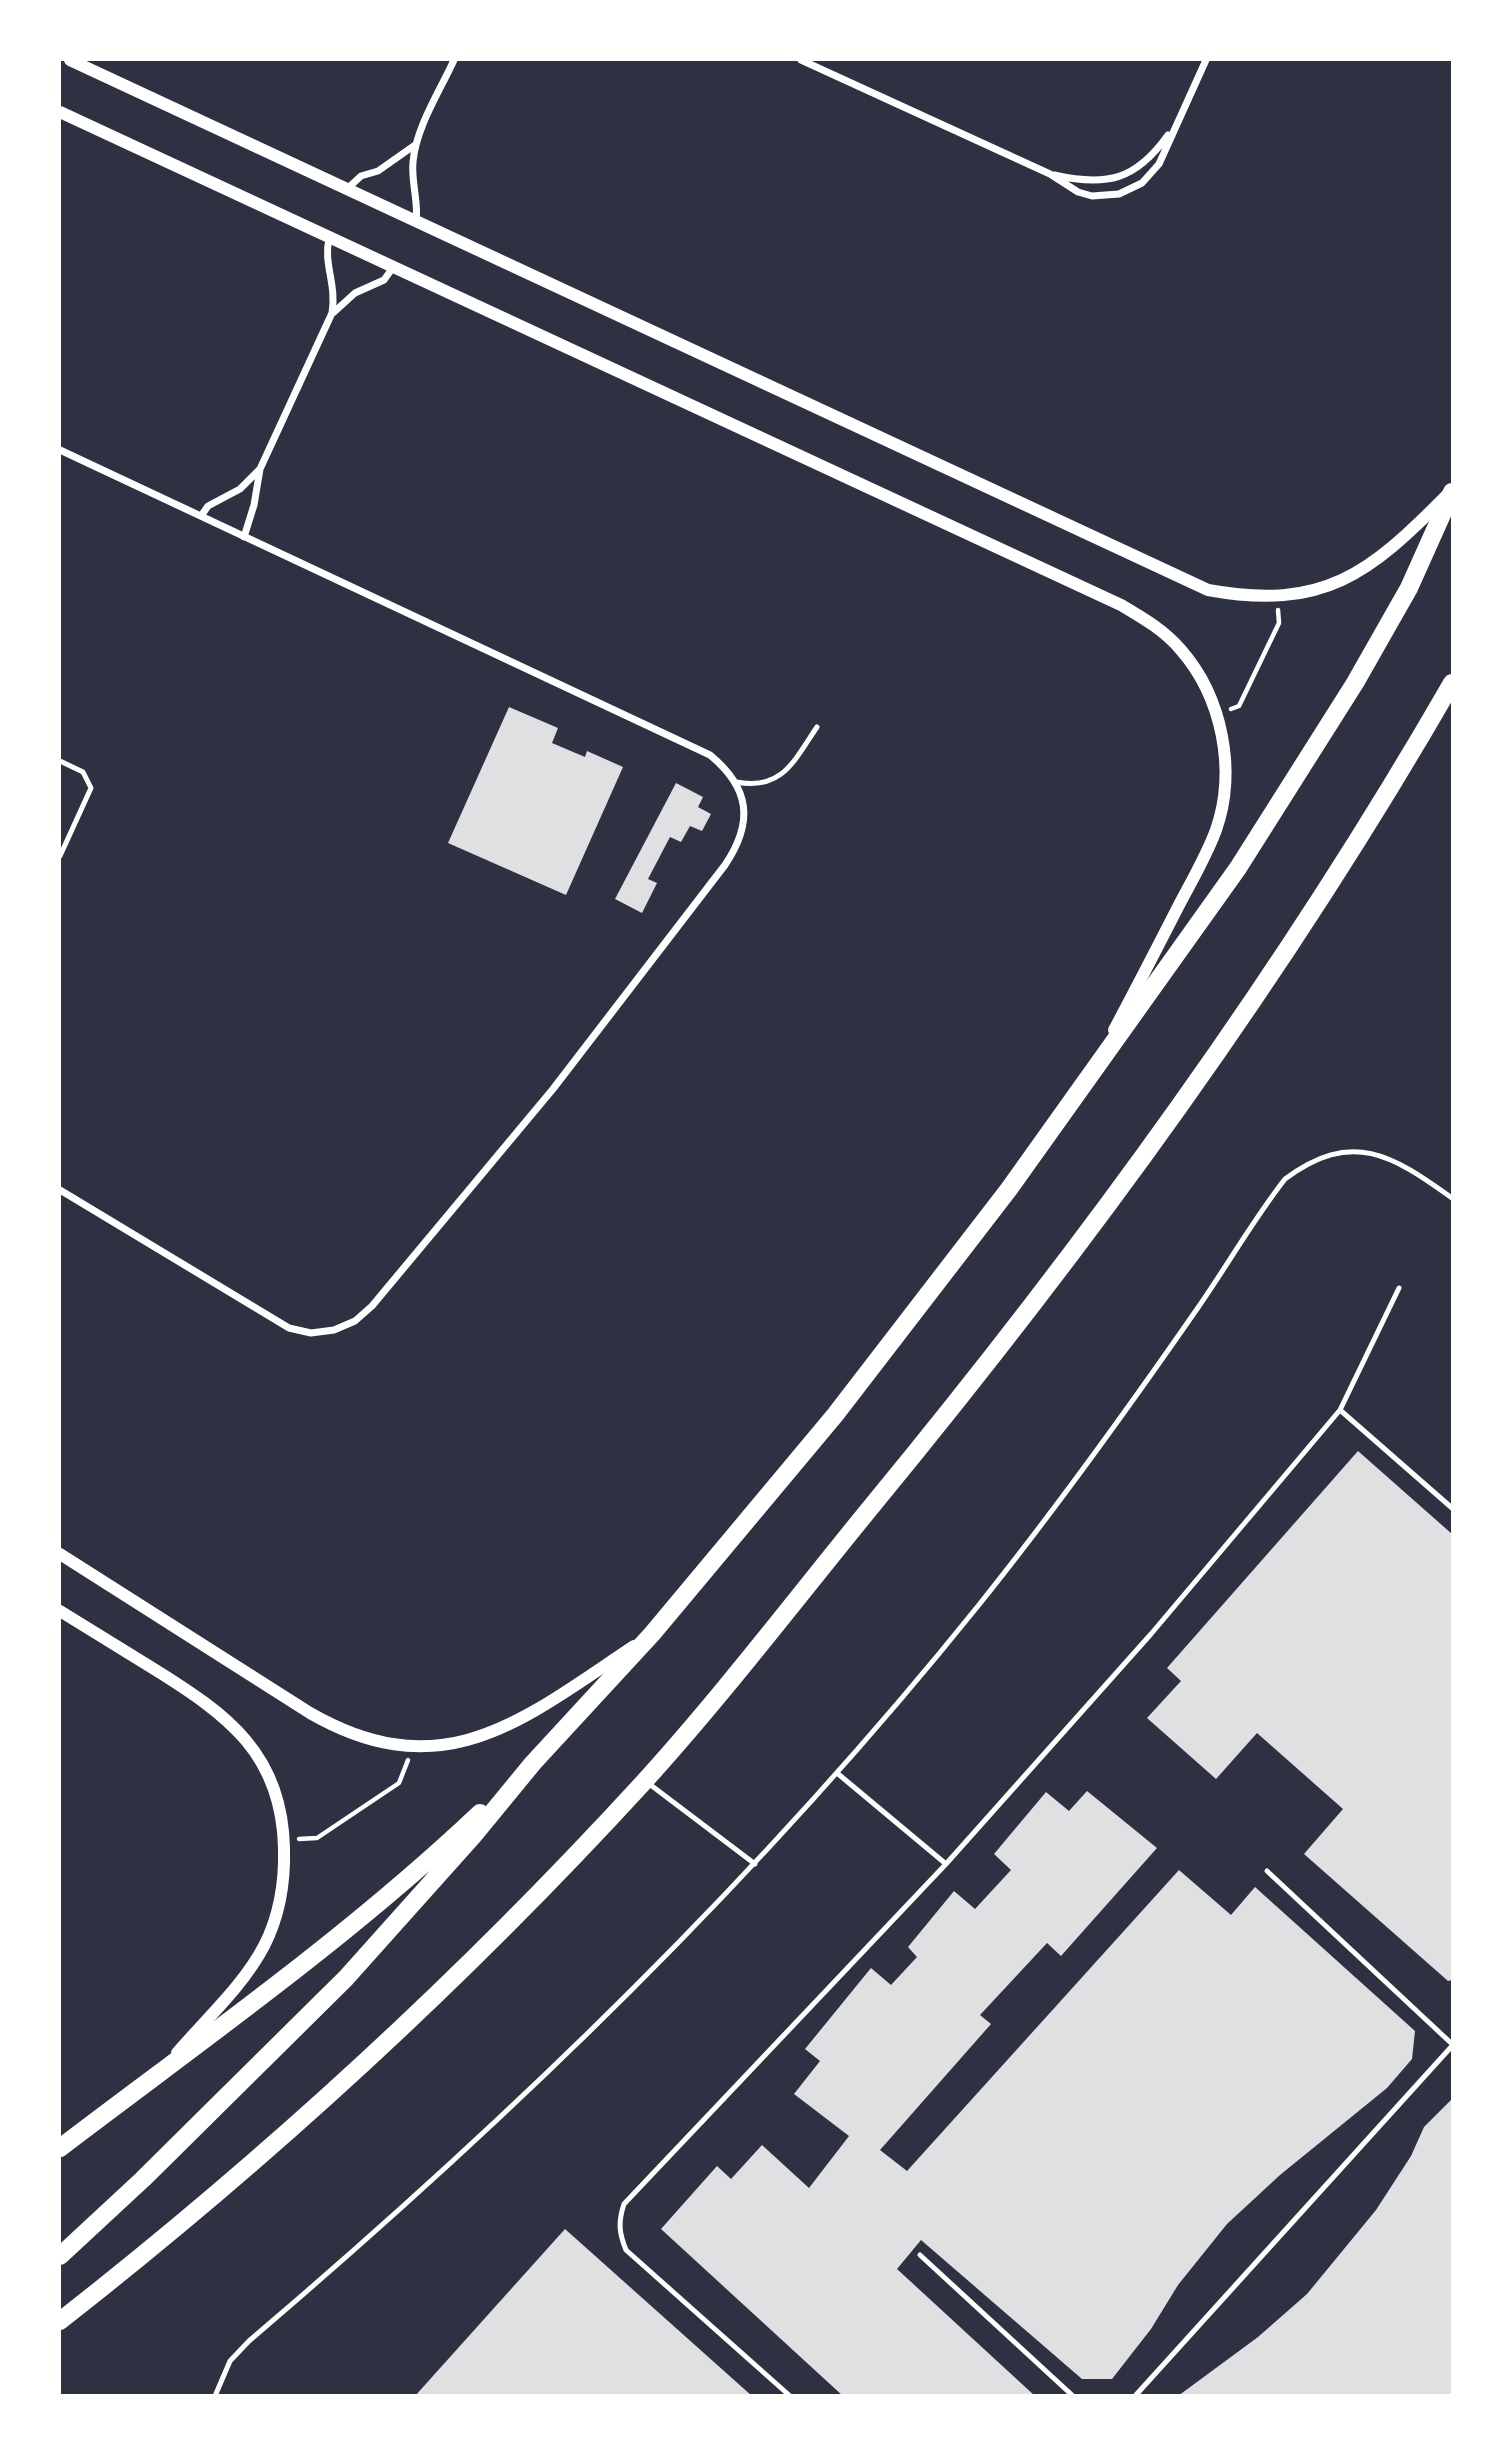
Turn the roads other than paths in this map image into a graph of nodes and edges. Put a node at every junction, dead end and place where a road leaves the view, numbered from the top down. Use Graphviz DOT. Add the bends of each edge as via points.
graph roads {
  1 [pos="70,60"];
  2 [pos="454,60"];
  3 [pos="801,60"];
  4 [pos="1206,60"];
  5 [pos="60,112"];
  6 [pos="1172,130"];
  7 [pos="416,144"];
  8 [pos="1050,174"];
  9 [pos="347,189"];
  10 [pos="416,222"];
  11 [pos="329,239"];
  12 [pos="394,266"];
  13 [pos="332,313"];
  14 [pos="60,450"];
  15 [pos="260,469"];
  16 [pos="1452,491"];
  17 [pos="201,516"];
  18 [pos="244,537"];
  19 [pos="1452,683"];
  20 [pos="817,727"];
  21 [pos="60,761"];
  22 [pos="736,782"];
  23 [pos="60,856"];
  24 [pos="1092,1073"];
  25 [pos="60,1190"];
  26 [pos="1452,1198"];
  27 [pos="1399,1288"];
  28 [pos="1340,1410"];
  29 [pos="1452,1508"];
  30 [pos="60,1554"];
  31 [pos="60,1611"];
  32 [pos="652,1634"];
  33 [pos="533,1763"];
  34 [pos="837,1773"];
  35 [pos="645,1781"];
  36 [pos="755,1864"];
  37 [pos="946,1864"];
  38 [pos="1266,1871"];
  39 [pos="1452,2045"];
  40 [pos="163,2070"];
  41 [pos="60,2148"];
  42 [pos="920,2255"];
  43 [pos="60,2256"];
  44 [pos="60,2321"];
  45 [pos="215,2396"];
  46 [pos="790,2396"];
  47 [pos="1073,2396"];
  48 [pos="1135,2396"];
  1 -- 9 [label="street"];
  2 -- 7 [label="street"];
  3 -- 8 [label="street"];
  4 -- 6 [label="street"];
  5 -- 11 [label="street"];
  6 -- 8 [label="street" via="1147,161 1122,176 1095,182"];
  6 -- 8 [label="street" via="1165,153 1151,174 1119,194 1091,196"];
  7 -- 9 [label="street"];
  7 -- 10 [label="street" via="412,174"];
  9 -- 10 [label="street"];
  10 -- 16 [label="street" via="1208,590 1276,595 1343,581 1374,564"];
  11 -- 12 [label="street"];
  11 -- 13 [label="street" via="327,256 335,285"];
  12 -- 13 [label="street" via="384,280 355,293"];
  12 -- 24 [label="street" via="1121,605 1153,624 1181,649 1217,714 1225,752 1225,791 1216,829"];
  13 -- 15 [label="street"];
  14 -- 17 [label="street"];
  15 -- 17 [label="street"];
  15 -- 18 [label="street"];
  16 -- 24 [label="main road" via="1409,587 1298,776"];
  17 -- 18 [label="street"];
  18 -- 22 [label="street" via="693,746 725,767"];
  19 -- 35 [label="main road" via="1298,934 1147,1155 985,1367"];
  20 -- 22 [label="lane" via="781,775 767,783"];
  21 -- 23 [label="lane" via="83,772 91,788"];
  22 -- 25 [label="street" via="744,803 744,825 738,846 725,865 554,1089 355,1321 334,1331 311,1333 289,1328"];
  24 -- 32 [label="main road" via="835,1416"];
  26 -- 34 [label="lane" via="1387,1156 1360,1151 1333,1153 1307,1163 1285,1179 1058,1503"];
  27 -- 28 [label="lane"];
  28 -- 29 [label="lane"];
  28 -- 37 [label="lane" via="1152,1634"];
  30 -- 32 [label="street" via="342,1731 377,1743 413,1747 485,1737 518,1722"];
  31 -- 40 [label="street" via="224,1715 248,1741 278,1804 285,1876 264,1947"];
  32 -- 33 [label="main road"];
  33 -- 40 [label="main road" via="355,1924"];
  33 -- 43 [label="main road" via="346,1979"];
  34 -- 36 [label="lane"];
  34 -- 37 [label="lane"];
  35 -- 36 [label="lane"];
  35 -- 44 [label="main road" via="490,1941 328,2094"];
  36 -- 45 [label="lane" via="530,2092 248,2341 230,2361"];
  37 -- 46 [label="lane" via="633,2191 619,2219 623,2242 637,2262"];
  38 -- 39 [label="lane"];
  39 -- 48 [label="lane"];
  40 -- 41 [label="main road"];
  42 -- 47 [label="lane"];
}
